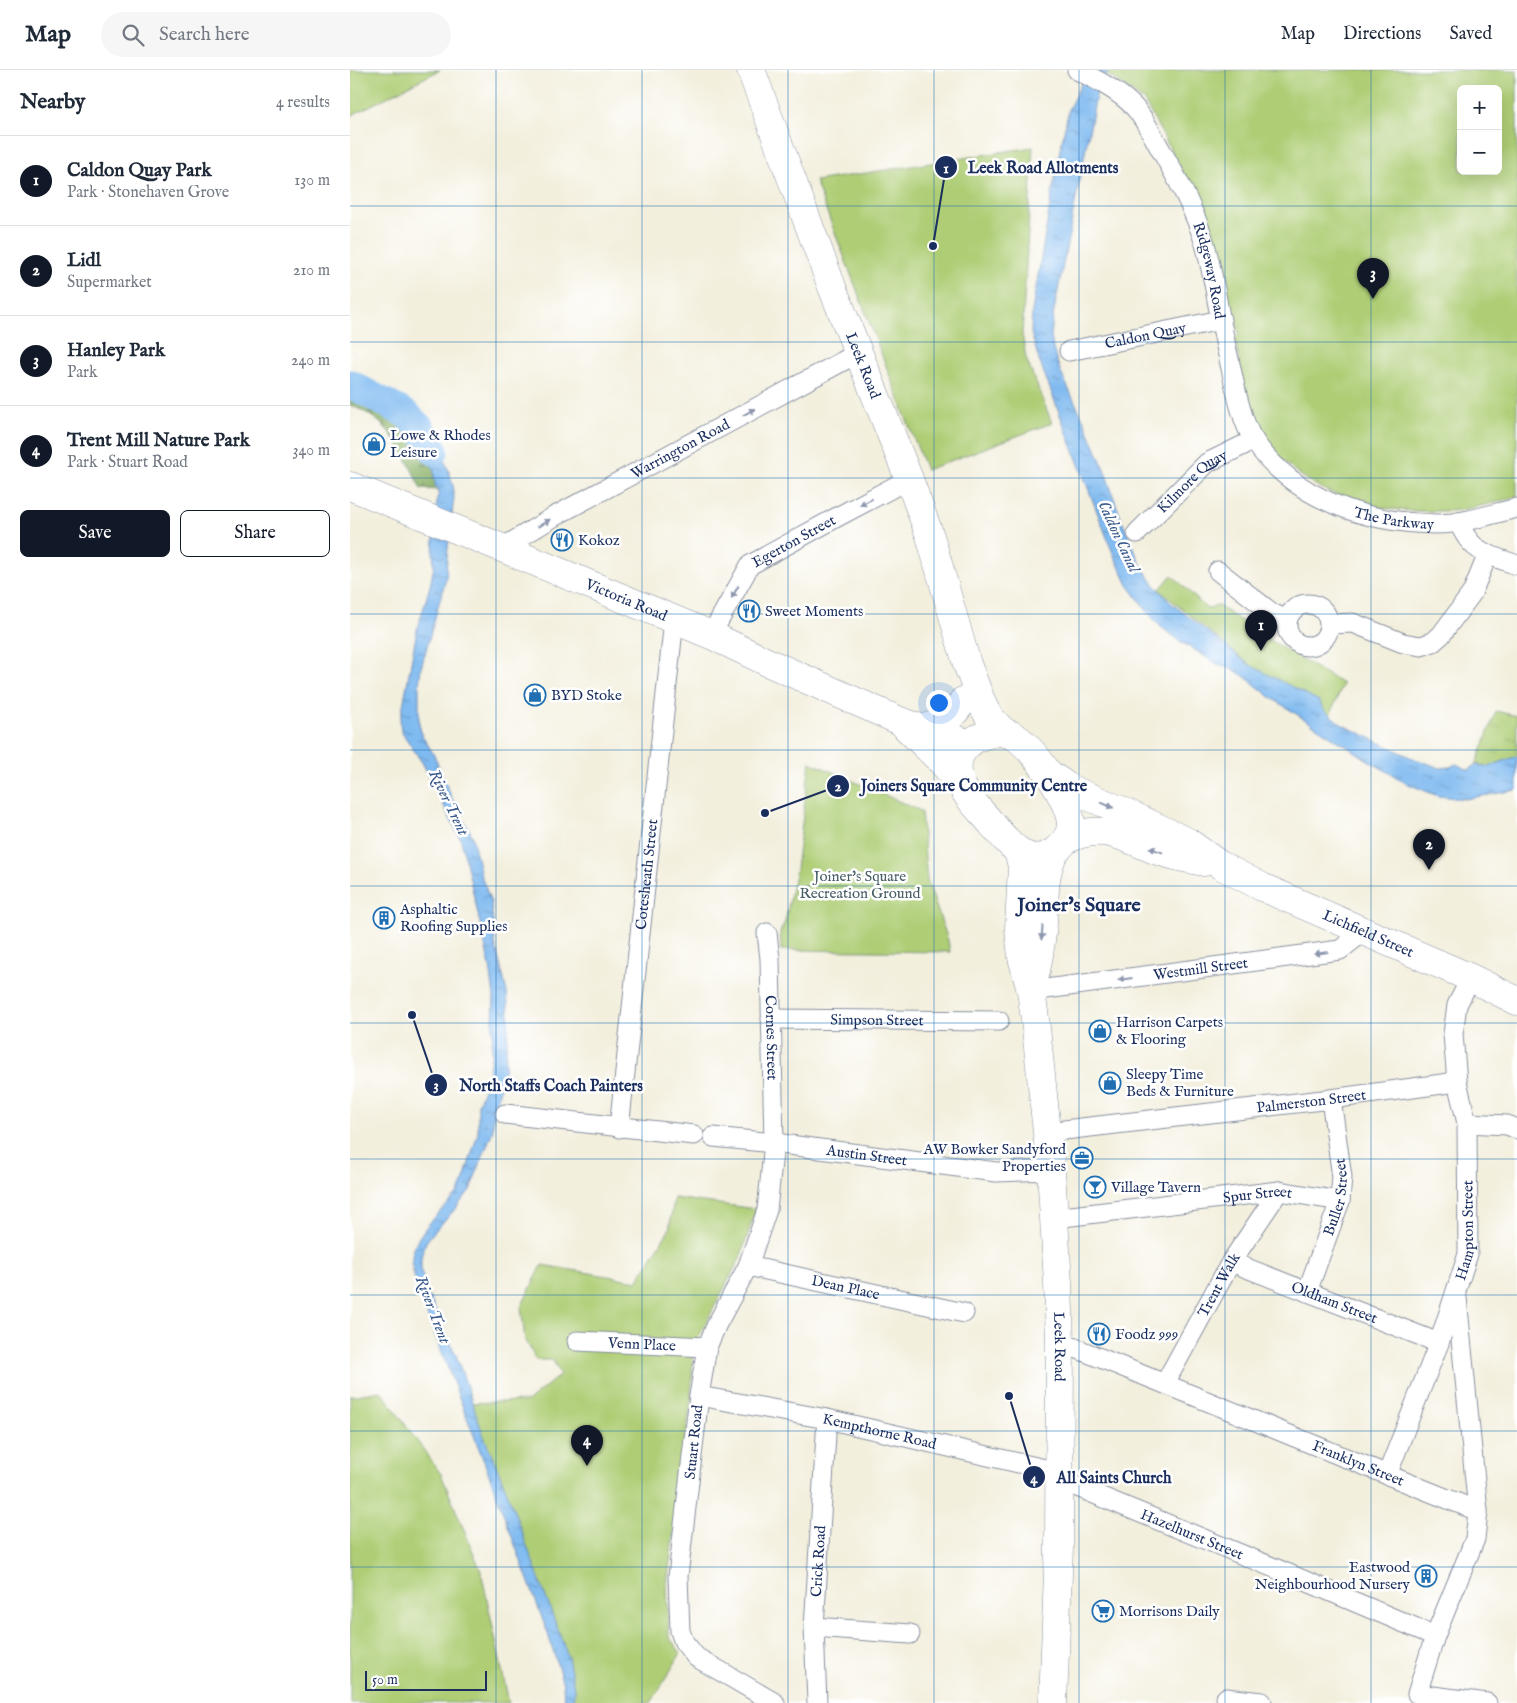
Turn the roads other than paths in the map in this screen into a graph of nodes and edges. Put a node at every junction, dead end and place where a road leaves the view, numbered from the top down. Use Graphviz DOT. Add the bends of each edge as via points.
graph roads {
  1 [pos="751,70"];
  2 [pos="1077,70"];
  3 [pos="1221,320"];
  4 [pos="1069,351"];
  5 [pos="858,353"];
  6 [pos="1254,440"];
  7 [pos="1281,472"];
  8 [pos="909,479"];
  9 [pos="350,486"];
  10 [pos="1517,508"];
  11 [pos="1458,522"];
  12 [pos="1137,533"];
  13 [pos="502,548"];
  14 [pos="1488,554"];
  15 [pos="1517,565"];
  16 [pos="1218,570"];
  17 [pos="674,620"];
  18 [pos="1287,620"];
  19 [pos="1330,624"];
  20 [pos="711,635"];
  21 [pos="967,664"];
  22 [pos="963,701"];
  23 [pos="911,725"];
  24 [pos="1005,732"];
  25 [pos="969,742"];
  26 [pos="1049,774"];
  27 [pos="961,784"];
  28 [pos="1060,846"];
  29 [pos="1018,851"];
  30 [pos="1220,865"];
  31 [pos="1362,932"];
  32 [pos="767,933"];
  33 [pos="1471,978"];
  34 [pos="1032,991"];
  35 [pos="1517,1001"];
  36 [pos="772,1020"];
  37 [pos="988,1027"];
  38 [pos="1457,1082"];
  39 [pos="1331,1099"];
  40 [pos="505,1114"];
  41 [pos="1467,1123"];
  42 [pos="619,1128"];
  43 [pos="1517,1129"];
  44 [pos="1047,1132"];
  45 [pos="774,1143"];
  46 [pos="1051,1170"];
  47 [pos="1279,1191"];
  48 [pos="1340,1201"];
  49 [pos="1055,1218"];
  50 [pos="1231,1262"];
  51 [pos="748,1266"];
  52 [pos="1457,1289"];
  53 [pos="1307,1292"];
  54 [pos="964,1313"];
  55 [pos="577,1342"];
  56 [pos="1060,1342"];
  57 [pos="1439,1343"];
  58 [pos="707,1347"];
  59 [pos="1165,1383"];
  60 [pos="699,1396"];
  61 [pos="826,1419"];
  62 [pos="1386,1475"];
  63 [pos="1058,1476"];
  64 [pos="1478,1511"];
  65 [pos="814,1627"];
  66 [pos="910,1634"];
  67 [pos="1435,1636"];
  68 [pos="775,1703"];
  69 [pos="817,1703"];
  70 [pos="1053,1703"];
  71 [pos="1487,1703"];
  1 -- 5 [label="main road, Leek Road"];
  2 -- 3 [label="street, Ridgeway Road" via="1105,85 1134,107 1145,123 1194,212 1205,245"];
  3 -- 4 [label="street, Caldon Quay"];
  3 -- 6 [label="street, Ridgeway Road" via="1238,400"];
  5 -- 8 [label="main road, Leek Road"];
  13 -- 5 [label="street, Warrington Road, one-way" via="555,516"];
  6 -- 7 [label="street, Ridgeway Road"];
  6 -- 12 [label="street, Kilmore Quay" via="1207,463"];
  7 -- 11 [label="street, The Parkway" via="1296,484 1346,510 1412,522"];
  8 -- 20 [label="street, Egerton Street, one-way" via="750,565"];
  8 -- 21 [label="main road, Leek Road" via="930,536"];
  9 -- 13 [label="main road, Victoria Road"];
  10 -- 11 [label="street, The Parkway"];
  11 -- 14 [label="street" via="1467,539"];
  13 -- 17 [label="main road, Victoria Road"];
  14 -- 15 [label="street"];
  14 -- 19 [label="street" via="1472,593 1432,642 1422,646 1403,643 1353,624"];
  16 -- 18 [label="street" via="1272,613"];
  17 -- 20 [label="main road, Victoria Road"];
  17 -- 42 [label="street, Cotesheath Street"];
  18 -- 19 [label="street" via="1300,605 1313,604 1325,611"];
  18 -- 19 [label="street" via="1293,640 1306,646 1326,638"];
  20 -- 23 [label="main road, Victoria Road"];
  21 -- 22 [label="main road, Leek Road"];
  21 -- 24 [label="main road, Leek Road" via="984,708"];
  22 -- 23 [label="main road" via="946,721 937,726"];
  22 -- 25 [label="main road, Leek Road"];
  23 -- 25 [label="main road, Victoria Road"];
  23 -- 27 [label="main road, Victoria Road"];
  24 -- 25 [label="main road" via="988,733"];
  24 -- 26 [label="main road" via="1018,739"];
  25 -- 27 [label="main road" via="960,754"];
  26 -- 28 [label="main road" via="1070,815 1069,833"];
  26 -- 30 [label="main road, Lichfield Street, one-way" via="1071,789 1188,842"];
  27 -- 29 [label="main road" via="982,813"];
  28 -- 29 [label="main road" via="1038,858"];
  30 -- 28 [label="main road, Lichfield Street, one-way" via="1155,850 1116,833 1083,834"];
  28 -- 34 [label="main road, Leek Road, one-way" via="1049,861 1039,958"];
  29 -- 34 [label="main road, Leek Road" via="1022,866 1021,948"];
  30 -- 31 [label="main road, Lichfield Street"];
  31 -- 33 [label="main road, Lichfield Street"];
  31 -- 34 [label="street, Westmill Street, one-way" via="1340,950"];
  32 -- 36 [label="street, Cornes Street"];
  33 -- 35 [label="main road, Lichfield Street"];
  33 -- 38 [label="street, Hampton Street" via="1457,1005 1453,1034"];
  34 -- 44 [label="main road, Leek Road"];
  36 -- 37 [label="street, Simpson Street"];
  36 -- 45 [label="street, Cornes Street"];
  38 -- 39 [label="street, Palmerston Street"];
  38 -- 41 [label="street, Hampton Street"];
  39 -- 44 [label="street, Palmerston Street"];
  39 -- 48 [label="street, Buller Street" via="1342,1177"];
  40 -- 42 [label="street, Austin Street"];
  41 -- 43 [label="street" via="1507,1125"];
  41 -- 52 [label="street, Hampton Street" via="1468,1254"];
  42 -- 45 [label="street, Austin Street"];
  44 -- 46 [label="main road, Leek Road"];
  45 -- 46 [label="street, Austin Street" via="996,1172"];
  45 -- 51 [label="street, Stuart Road" via="767,1210"];
  46 -- 49 [label="main road, Leek Road"];
  47 -- 48 [label="street, Spur Street"];
  47 -- 49 [label="street, Spur Street"];
  47 -- 50 [label="street, Trent Walk"];
  48 -- 53 [label="street, Buller Street"];
  49 -- 56 [label="main road, Leek Road"];
  50 -- 53 [label="street, Oldham Street"];
  50 -- 59 [label="street, Trent Walk"];
  51 -- 54 [label="street, Dean Place" via="941,1317"];
  51 -- 58 [label="street, Stuart Road"];
  52 -- 57 [label="street, Hampton Street"];
  52 -- 64 [label="street"];
  53 -- 57 [label="street, Oldham Street"];
  55 -- 58 [label="street, Venn Place"];
  56 -- 59 [label="street, Franklyn Street"];
  56 -- 63 [label="main road, Leek Road"];
  57 -- 62 [label="street, Hampton Street"];
  58 -- 60 [label="street, Stuart Road"];
  59 -- 62 [label="street, Franklyn Street"];
  60 -- 61 [label="street, Kempthorne Road"];
  60 -- 68 [label="street, Stuart Road" via="678,1576 680,1631 696,1657"];
  61 -- 63 [label="street, Kempthorne Road"];
  61 -- 65 [label="street, Crick Road"];
  62 -- 64 [label="street, Franklyn Street"];
  63 -- 67 [label="street, Hazelhurst Street"];
  63 -- 70 [label="main road, Leek Road" via="1059,1547"];
  64 -- 67 [label="street" via="1475,1539"];
  65 -- 66 [label="street"];
  65 -- 69 [label="street, Crick Road"];
  67 -- 71 [label="street" via="1417,1694"];
}
